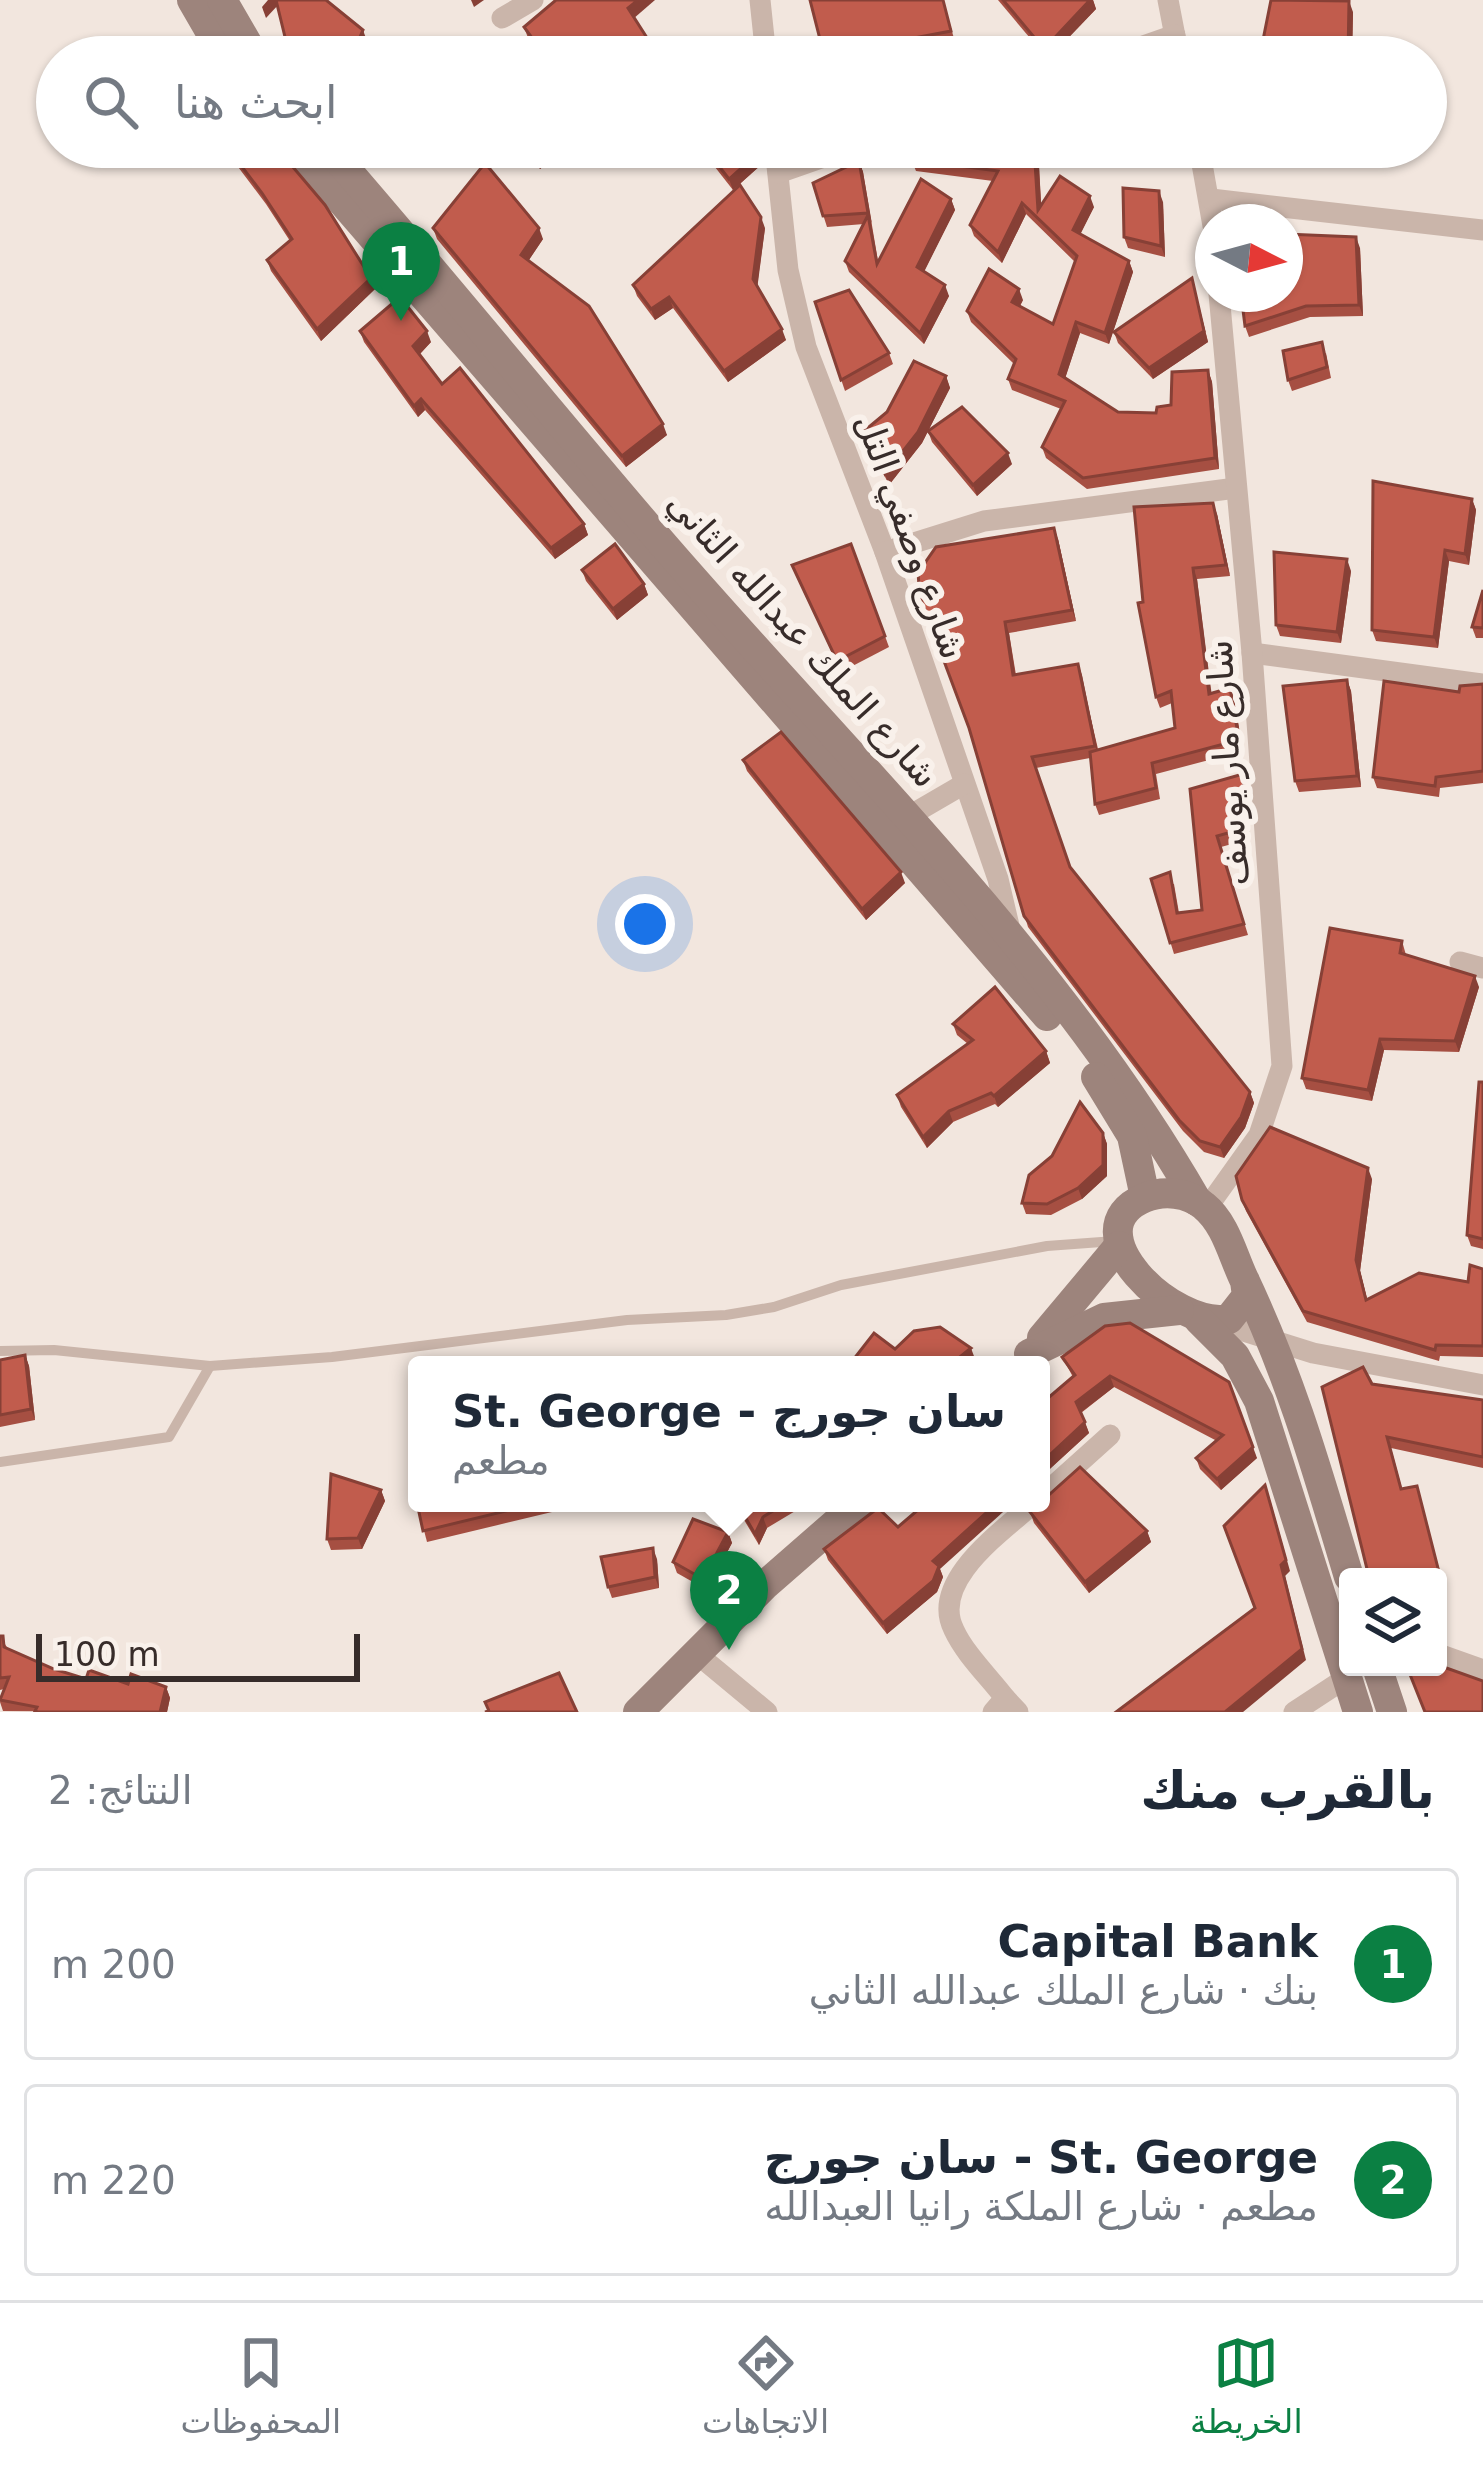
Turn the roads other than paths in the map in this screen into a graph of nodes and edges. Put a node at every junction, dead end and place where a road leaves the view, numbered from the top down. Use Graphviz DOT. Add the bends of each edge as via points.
graph roads {
  1 [pos="192,0"];
  2 [pos="221,0"];
  3 [pos="533,0"];
  4 [pos="760,0"];
  5 [pos="1168,0"];
  6 [pos="502,18"];
  7 [pos="213,36"];
  8 [pos="242,36"];
  9 [pos="764,36"];
  10 [pos="1175,36"];
  11 [pos="313,168"];
  12 [pos="345,168"];
  13 [pos="778,168"];
  14 [pos="790,168"];
  15 [pos="1204,168"];
  16 [pos="778,172"];
  17 [pos="1211,199"];
  18 [pos="1211,204"];
  19 [pos="1483,230"];
  20 [pos="1221,312"];
  21 [pos="1237,488"];
  22 [pos="885,552"];
  23 [pos="1252,653"];
  24 [pos="1483,684"];
  25 [pos="964,784"];
  26 [pos="909,816"];
  27 [pos="1012,941"];
  28 [pos="1460,962"];
  29 [pos="1483,968"];
  30 [pos="1145,1197"];
  31 [pos="1202,1204"];
  32 [pos="1119,1243"];
  33 [pos="1245,1281"];
  34 [pos="1198,1318"];
  35 [pos="1277,1344"];
  36 [pos="0,1351"];
  37 [pos="1026,1356"];
  38 [pos="1031,1356"];
  39 [pos="210,1366"];
  40 [pos="1483,1385"];
  41 [pos="1110,1435"];
  42 [pos="0,1462"];
  43 [pos="1050,1489"];
  44 [pos="849,1512"];
  45 [pos="1025,1512"];
  46 [pos="1346,1568"];
  47 [pos="698,1654"];
  48 [pos="1447,1657"];
  49 [pos="1483,1670"];
  50 [pos="1380,1676"];
  51 [pos="1346,1678"];
  52 [pos="1005,1708"];
  53 [pos="638,1712"];
  54 [pos="767,1712"];
  55 [pos="1294,1712"];
  56 [pos="1358,1712"];
  57 [pos="1392,1712"];
  1 -- 7 [label="main road"];
  2 -- 8 [label="main road"];
  3 -- 6 [label="street"];
  4 -- 9 [label="street"];
  5 -- 10 [label="street"];
  11 -- 30 [label="main road, شارع الملك عبدالله الثاني" via="1085,1062 1132,1136"];
  12 -- 26 [label="main road, شارع الملك عبدالله الثاني" via="648,527"];
  13 -- 16 [label="street, شارع وصفي التل"];
  14 -- 16 [label="street"];
  15 -- 17 [label="street"];
  16 -- 22 [label="street, شارع وصفي التل" via="806,347"];
  17 -- 18 [label="street"];
  17 -- 19 [label="street"];
  20 -- 21 [label="street, شارع مار يوسف"];
  21 -- 22 [label="street" via="984,521"];
  21 -- 23 [label="street, شارع مار يوسف"];
  22 -- 25 [label="street, شارع وصفي التل"];
  23 -- 24 [label="street"];
  23 -- 31 [label="street, شارع مار يوسف" via="1282,1066 1259,1135"];
  25 -- 26 [label="street"];
  25 -- 27 [label="street, شارع وصفي التل"];
  26 -- 27 [label="main road, شارع الملك عبدالله الثاني"];
  27 -- 31 [label="main road, شارع الملك عبدالله الثاني" via="1134,1096"];
  28 -- 29 [label="street"];
  30 -- 31 [label="main road" via="1181,1194"];
  30 -- 32 [label="main road" via="1124,1215"];
  31 -- 33 [label="main road"];
  32 -- 34 [label="main road" via="1145,1285"];
  32 -- 37 [label="main road"];
  32 -- 39 [label="lane" via="1046,1246 726,1315"];
  33 -- 34 [label="main road" via="1241,1310"];
  33 -- 35 [label="main road"];
  34 -- 35 [label="street"];
  34 -- 38 [label="main road" via="1104,1318"];
  34 -- 51 [label="main road" via="1235,1356 1259,1401"];
  35 -- 40 [label="street"];
  35 -- 46 [label="main road"];
  36 -- 39 [label="lane"];
  39 -- 42 [label="lane" via="169,1437"];
  41 -- 43 [label="street"];
  44 -- 47 [label="main road"];
  45 -- 52 [label="street" via="968,1566 949,1602 954,1630"];
  47 -- 53 [label="main road"];
  47 -- 54 [label="street"];
  48 -- 49 [label="street"];
  50 -- 57 [label="main road"];
  51 -- 55 [label="street"];
  51 -- 56 [label="main road"];
}
